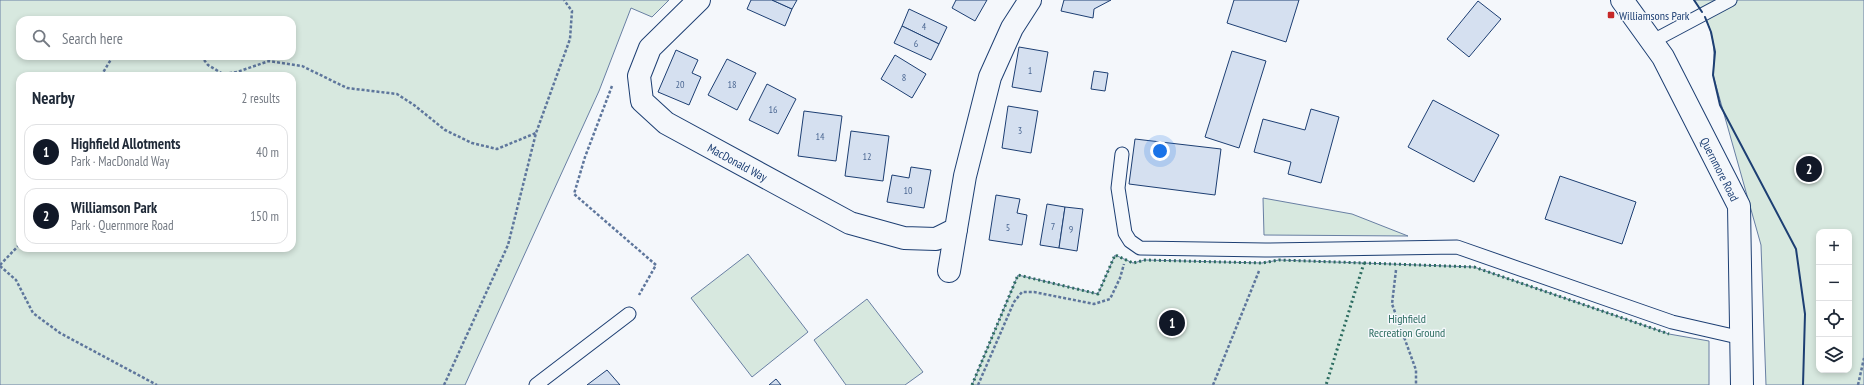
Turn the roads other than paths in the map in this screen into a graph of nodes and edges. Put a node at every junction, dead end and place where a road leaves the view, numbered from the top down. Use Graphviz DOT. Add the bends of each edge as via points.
graph roads {
  1 [pos="699,0"];
  2 [pos="1030,0"];
  3 [pos="1622,0"];
  4 [pos="1730,0"];
  5 [pos="1653,41"];
  6 [pos="1122,154"];
  7 [pos="956,229"];
  8 [pos="949,271"];
  9 [pos="629,314"];
  10 [pos="1742,338"];
  11 [pos="536,385"];
  12 [pos="1742,385"];
  1 -- 7 [label="street, MacDonald Way" via="650,48 639,76 642,101 666,123 850,223 904,238 936,239"];
  2 -- 7 [label="street" via="1012,28 990,77 965,176"];
  3 -- 5 [label="street, Quernmore Road"];
  4 -- 5 [label="lane"];
  5 -- 10 [label="street, Quernmore Road" via="1739,206"];
  6 -- 10 [label="lane" via="1118,188 1125,233 1130,241 1140,248 1265,250 1457,247 1672,322"];
  7 -- 8 [label="street"];
  9 -- 11 [label="lane"];
  10 -- 12 [label="street, Quernmore Road"];
}
